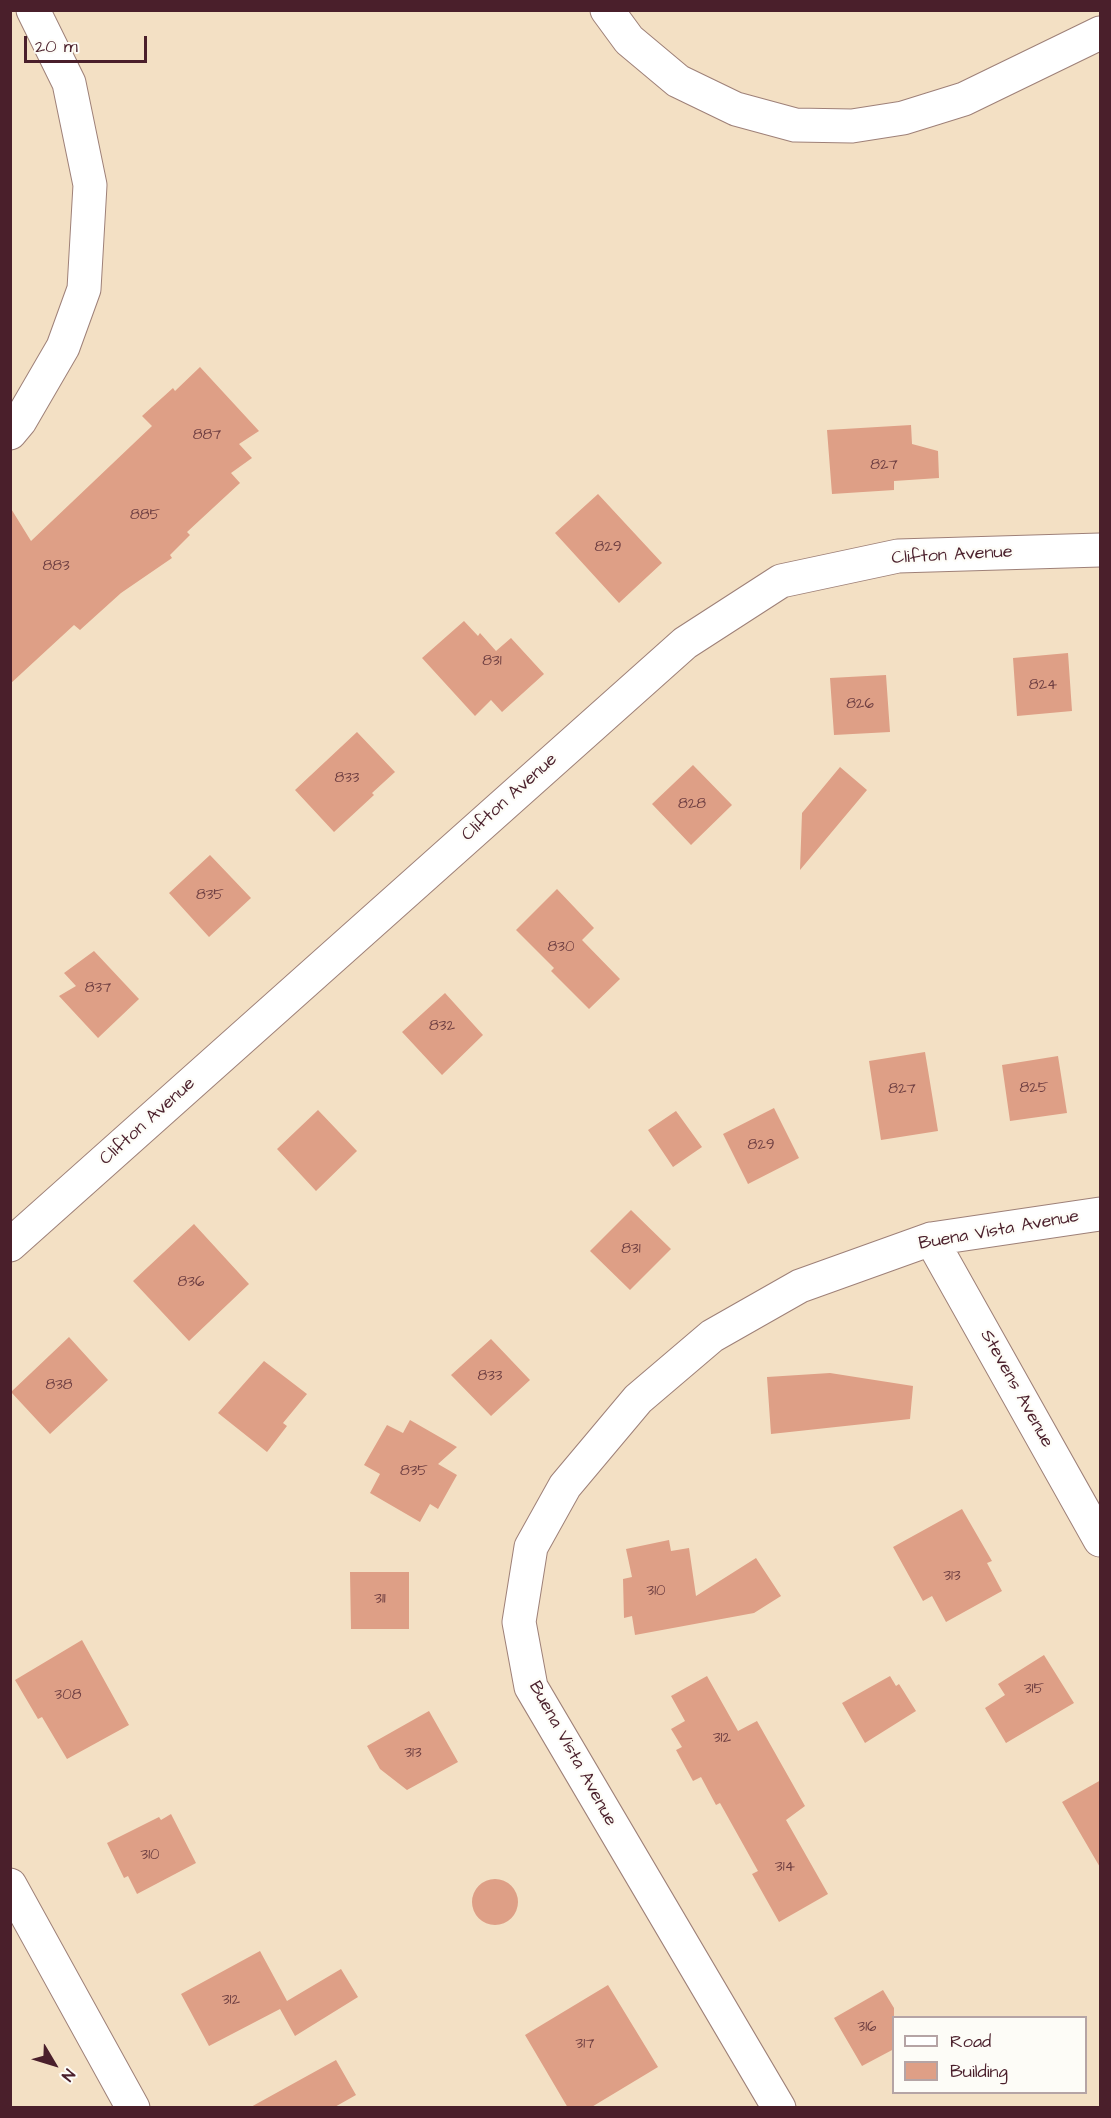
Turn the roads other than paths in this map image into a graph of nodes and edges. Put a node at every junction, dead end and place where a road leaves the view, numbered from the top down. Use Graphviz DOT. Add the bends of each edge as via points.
graph roads {
  1 [pos="33,10"];
  2 [pos="607,10"];
  3 [pos="1101,33"];
  4 [pos="10,433"];
  5 [pos="1101,550"];
  6 [pos="1101,1214"];
  7 [pos="931,1239"];
  8 [pos="10,1245"];
  9 [pos="1101,1540"];
  10 [pos="10,1885"];
  11 [pos="133,2108"];
  12 [pos="779,2108"];
  1 -- 4 [label="street" via="69,82 90,185 84,289 63,347"];
  2 -- 3 [label="street" via="628,40 678,81 736,109 795,125 852,126 903,118 964,99"];
  5 -- 8 [label="street, Clifton Avenue" via="898,556 781,581 685,643"];
  6 -- 7 [label="street, Buena Vista Avenue"];
  7 -- 9 [label="street, Stevens Avenue"];
  7 -- 12 [label="street, Buena Vista Avenue" via="800,1286 712,1335 638,1399 565,1486 531,1547 519,1622 531,1687"];
  10 -- 11 [label="street"];
}
